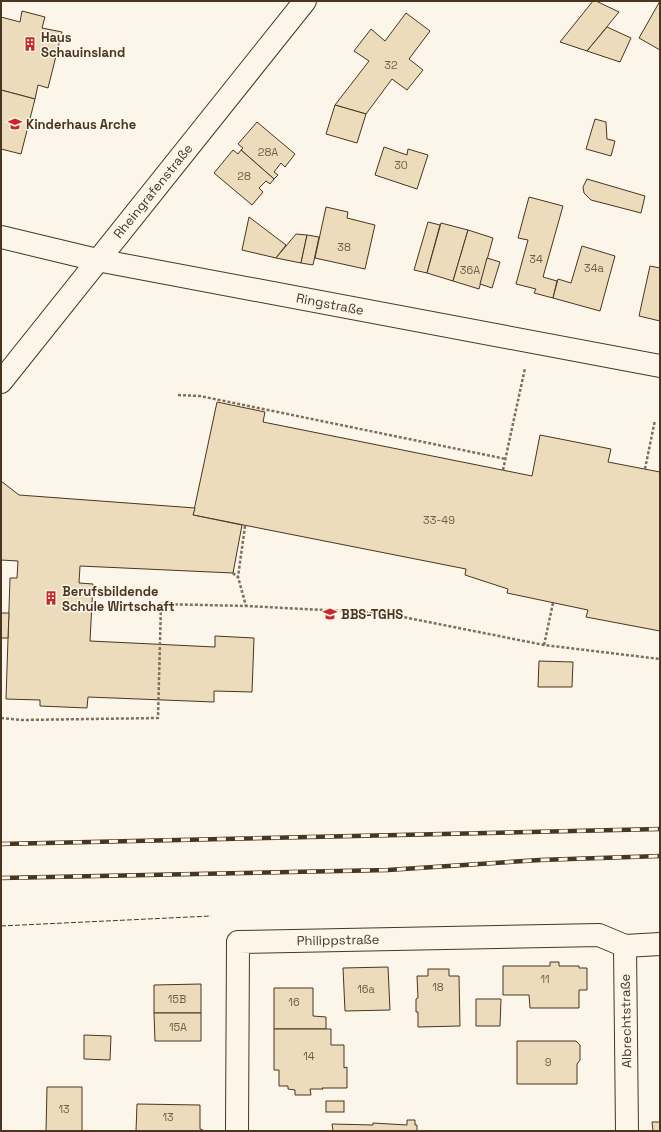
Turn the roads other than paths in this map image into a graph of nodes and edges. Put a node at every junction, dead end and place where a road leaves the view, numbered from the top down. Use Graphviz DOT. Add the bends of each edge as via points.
graph roads {
  1 [pos="305,1"];
  2 [pos="1,237"];
  3 [pos="97,260"];
  4 [pos="660,366"];
  5 [pos="1,382"];
  6 [pos="660,944"];
  7 [pos="625,946"];
  8 [pos="237,1131"];
  9 [pos="627,1131"];
  1 -- 3 [label="street, Rheingrafenstraße"];
  2 -- 3 [label="street, Ringstraße"];
  3 -- 4 [label="street, Ringstraße"];
  3 -- 5 [label="street, Rheingrafenstraße"];
  6 -- 7 [label="street"];
  7 -- 8 [label="street, Philippstraße" via="599,935 238,942"];
  7 -- 9 [label="street, Albrechtstraße"];
}
